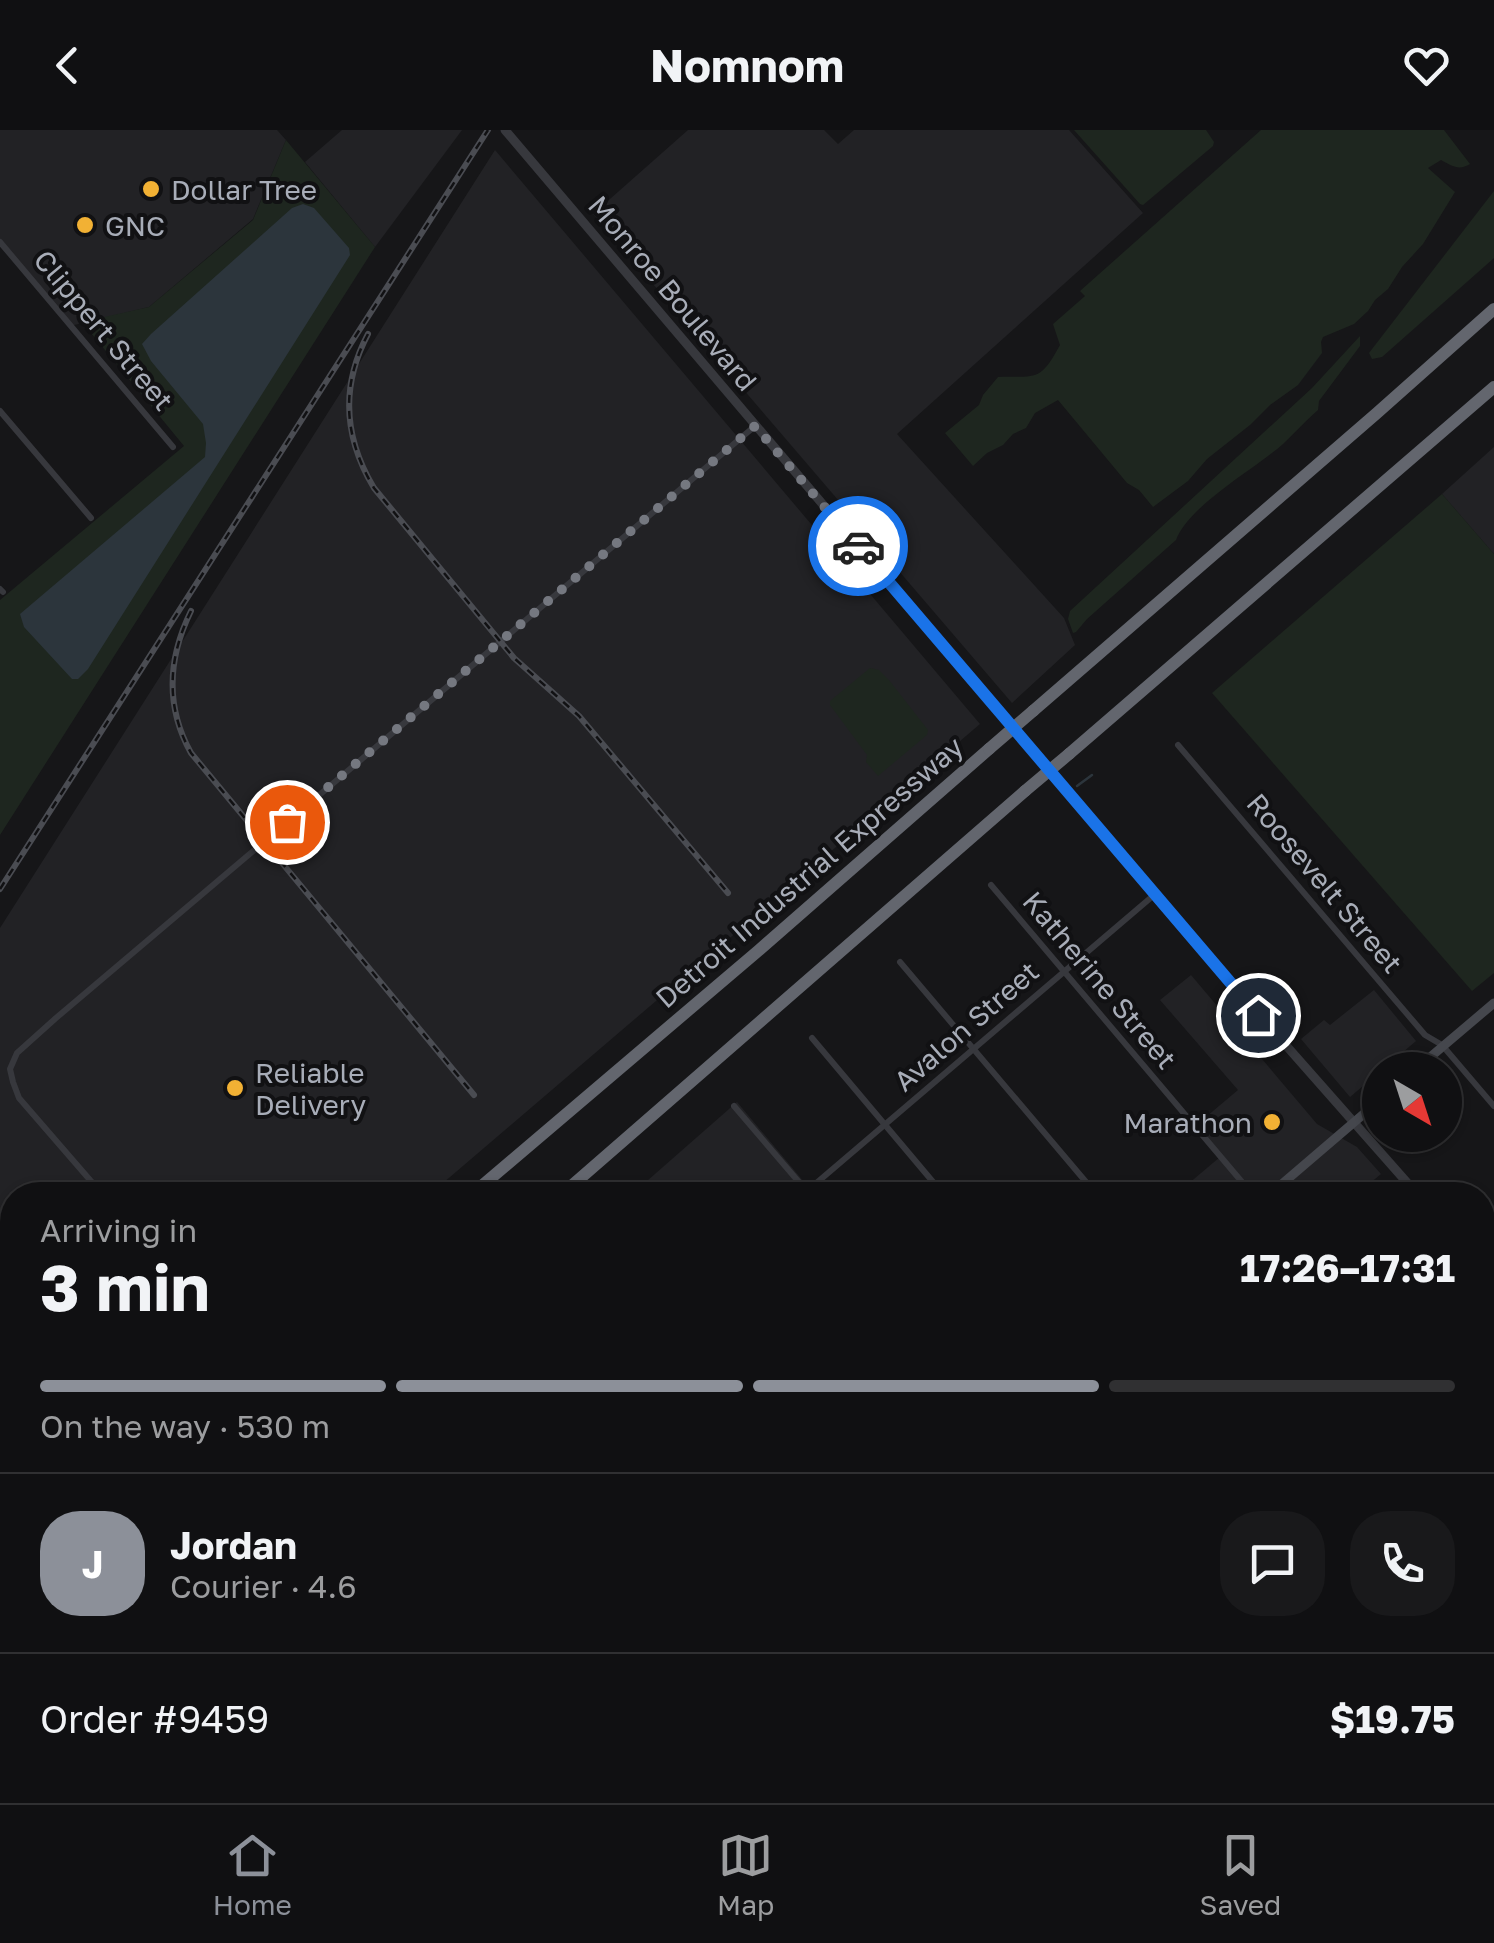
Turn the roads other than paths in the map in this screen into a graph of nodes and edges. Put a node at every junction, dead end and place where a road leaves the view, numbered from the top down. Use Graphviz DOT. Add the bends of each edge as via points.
graph roads {
  1 [pos="505,130"];
  2 [pos="0,242"];
  3 [pos="1494,309"];
  4 [pos="1494,387"];
  5 [pos="0,411"];
  6 [pos="755,426"];
  7 [pos="172,447"];
  8 [pos="92,518"];
  9 [pos="1178,745"];
  10 [pos="991,885"];
  11 [pos="1154,895"];
  12 [pos="900,962"];
  13 [pos="1064,972"];
  14 [pos="1494,1003"];
  15 [pos="812,1038"];
  16 [pos="1442,1046"];
  17 [pos="974,1049"];
  18 [pos="1435,1052"];
  19 [pos="734,1106"];
  20 [pos="1494,1106"];
  21 [pos="1362,1115"];
  22 [pos="1352,1124"];
  23 [pos="885,1125"];
  24 [pos="92,1182"];
  25 [pos="487,1182"];
  26 [pos="575,1182"];
  27 [pos="800,1182"];
  28 [pos="821,1182"];
  29 [pos="933,1182"];
  30 [pos="1087,1182"];
  31 [pos="1242,1182"];
  32 [pos="1284,1182"];
  33 [pos="1406,1182"];
  1 -- 6 [label="street, Monroe Boulevard"];
  2 -- 7 [label="street, Clippert Street"];
  3 -- 25 [label="highway, Detroit Industrial Expressway, bridge"];
  4 -- 26 [label="highway, bridge"];
  5 -- 8 [label="street"];
  6 -- 11 [label="street, Monroe Boulevard"];
  6 -- 24 [label="street" via="17,1053 10,1069 16,1092"];
  9 -- 16 [label="street, Roosevelt Street" via="1425,1035"];
  10 -- 13 [label="street, Katherine Street"];
  11 -- 13 [label="street, Avalon Street"];
  11 -- 22 [label="street, Monroe Boulevard"];
  12 -- 17 [label="street"];
  13 -- 17 [label="street, Avalon Street"];
  13 -- 31 [label="street, Katherine Street"];
  14 -- 16 [label="main road"];
  15 -- 23 [label="street"];
  16 -- 18 [label="main road"];
  16 -- 20 [label="street, Roosevelt Street"];
  17 -- 23 [label="street, Avalon Street"];
  17 -- 30 [label="street"];
  19 -- 27 [label="street"];
  21 -- 22 [label="main road"];
  22 -- 32 [label="main road"];
  22 -- 33 [label="street, Monroe Boulevard"];
  23 -- 28 [label="street, Avalon Street"];
  23 -- 29 [label="street"];
}
